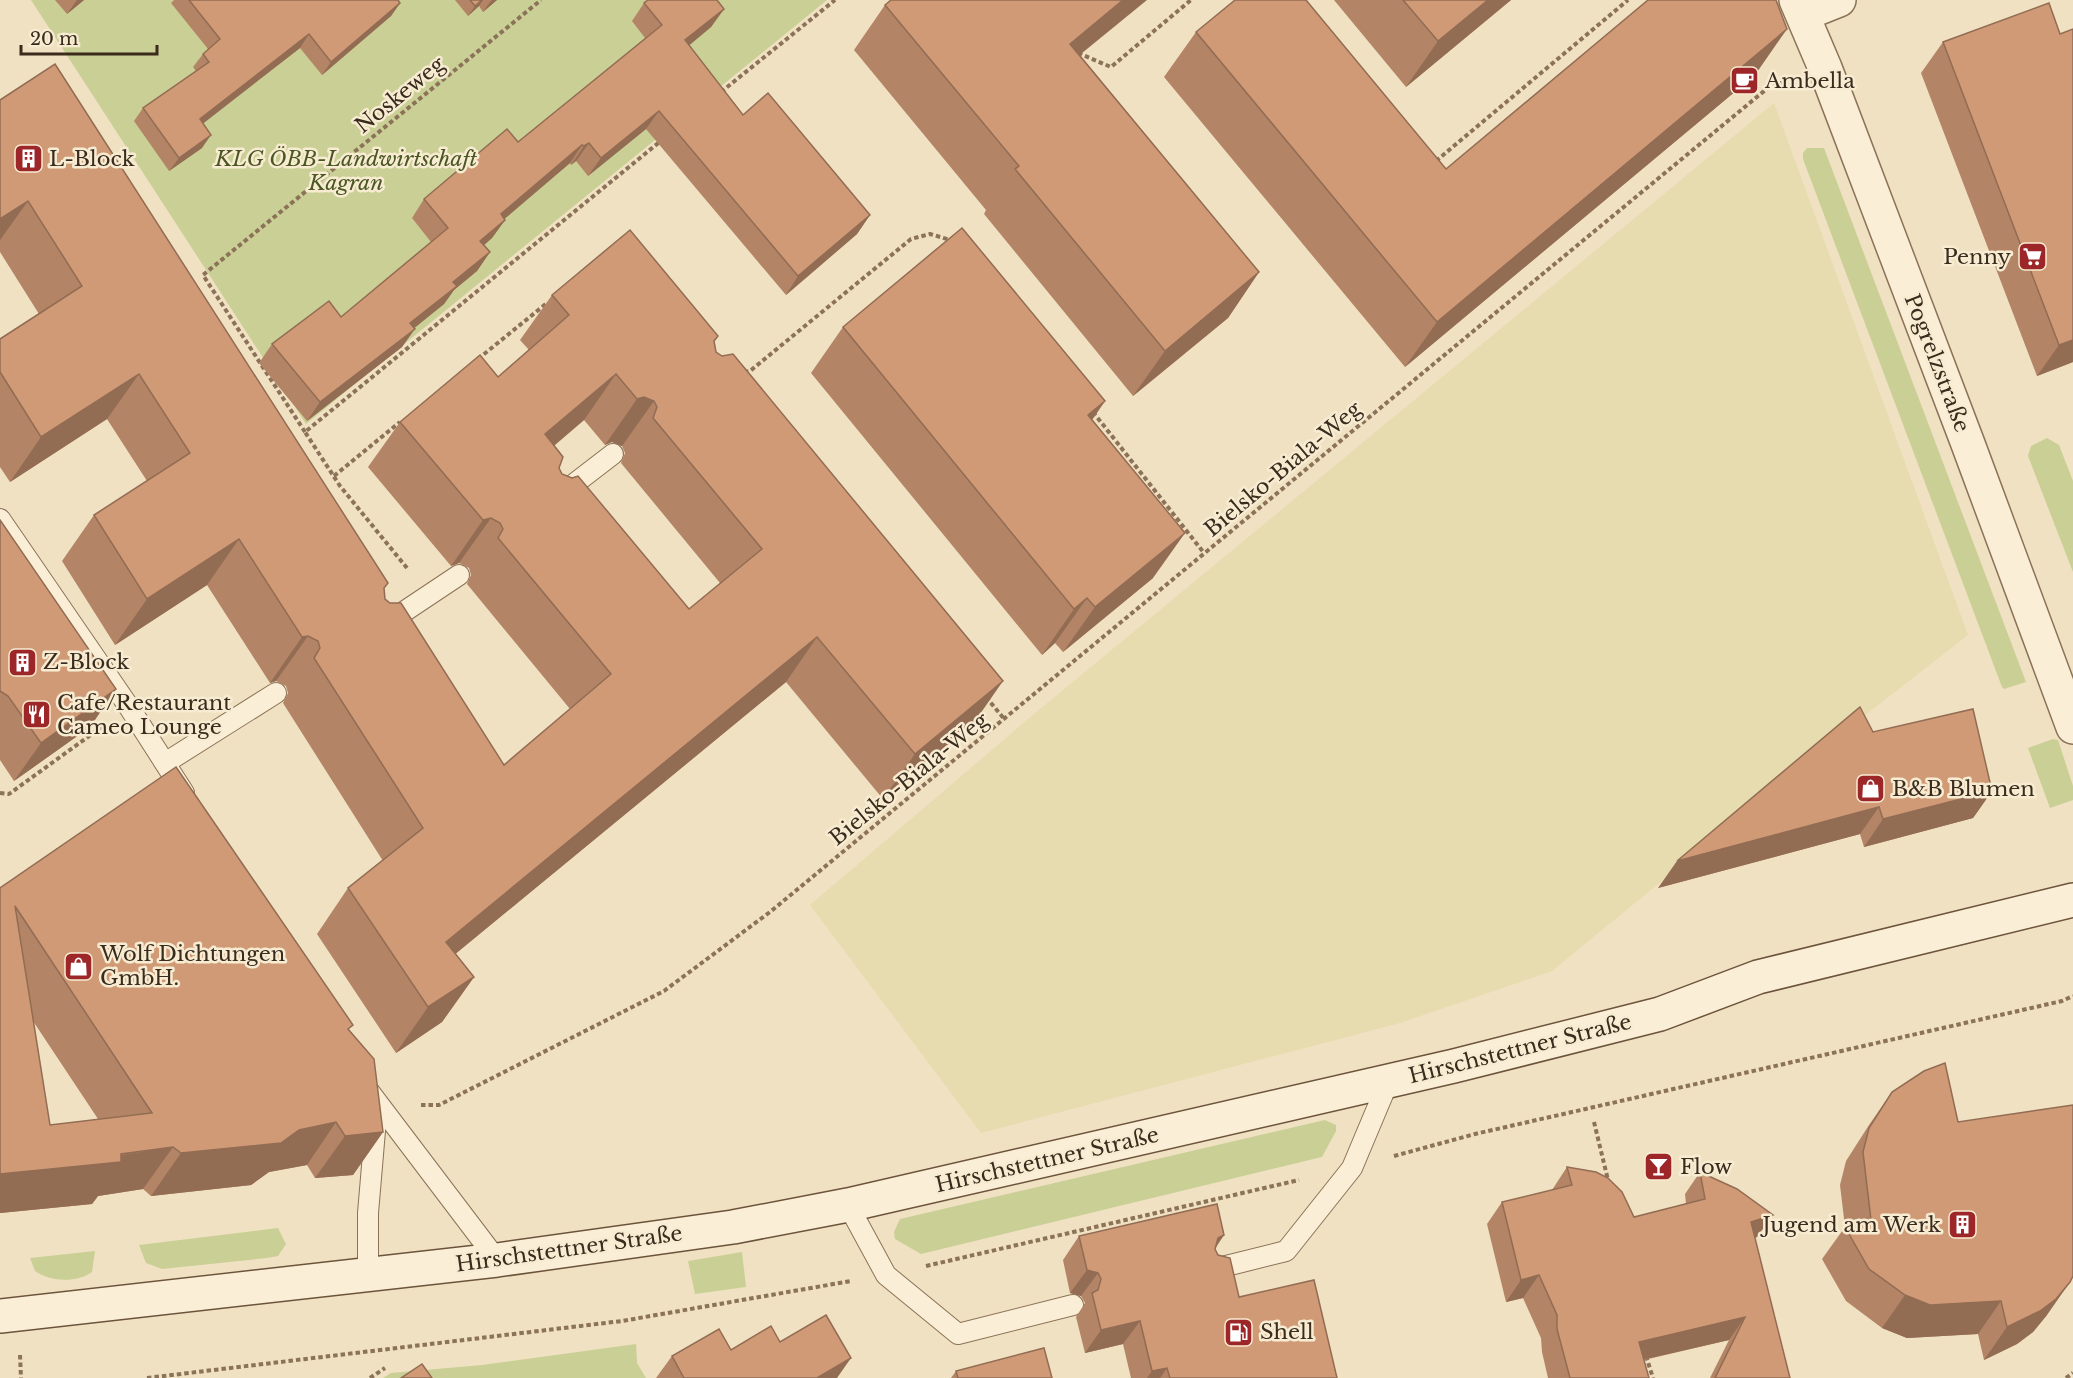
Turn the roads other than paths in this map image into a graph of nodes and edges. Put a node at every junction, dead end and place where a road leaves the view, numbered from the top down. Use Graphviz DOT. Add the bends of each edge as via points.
graph roads {
  1 [pos="1839,0"];
  2 [pos="1800,7"];
  3 [pos="613,454"];
  4 [pos="548,504"];
  5 [pos="0,519"];
  6 [pos="459,575"];
  7 [pos="372,632"];
  8 [pos="276,693"];
  9 [pos="2073,728"];
  10 [pos="165,763"];
  11 [pos="196,813"];
  12 [pos="2073,900"];
  13 [pos="352,1065"];
  14 [pos="1389,1080"];
  15 [pos="377,1105"];
  16 [pos="848,1205"];
  17 [pos="497,1260"];
  18 [pos="1210,1270"];
  19 [pos="368,1274"];
  20 [pos="1073,1305"];
  21 [pos="0,1316"];
  1 -- 2 [label="main road"];
  2 -- 9 [label="main road, Pogrelzstraße"];
  3 -- 4 [label="lane"];
  5 -- 10 [label="lane"];
  6 -- 7 [label="lane"];
  8 -- 10 [label="lane"];
  10 -- 11 [label="lane"];
  12 -- 14 [label="main road, Hirschstettner Straße" via="1758,977 1660,1014"];
  13 -- 15 [label="lane"];
  14 -- 16 [label="main road, Hirschstettner Straße"];
  14 -- 18 [label="lane" via="1352,1168 1287,1251"];
  15 -- 17 [label="lane"];
  15 -- 19 [label="lane" via="368,1213"];
  16 -- 17 [label="main road, Hirschstettner Straße" via="733,1227"];
  16 -- 20 [label="lane" via="886,1275 958,1334"];
  17 -- 19 [label="main road, Hirschstettner Straße"];
  19 -- 21 [label="main road, Hirschstettner Straße"];
}
